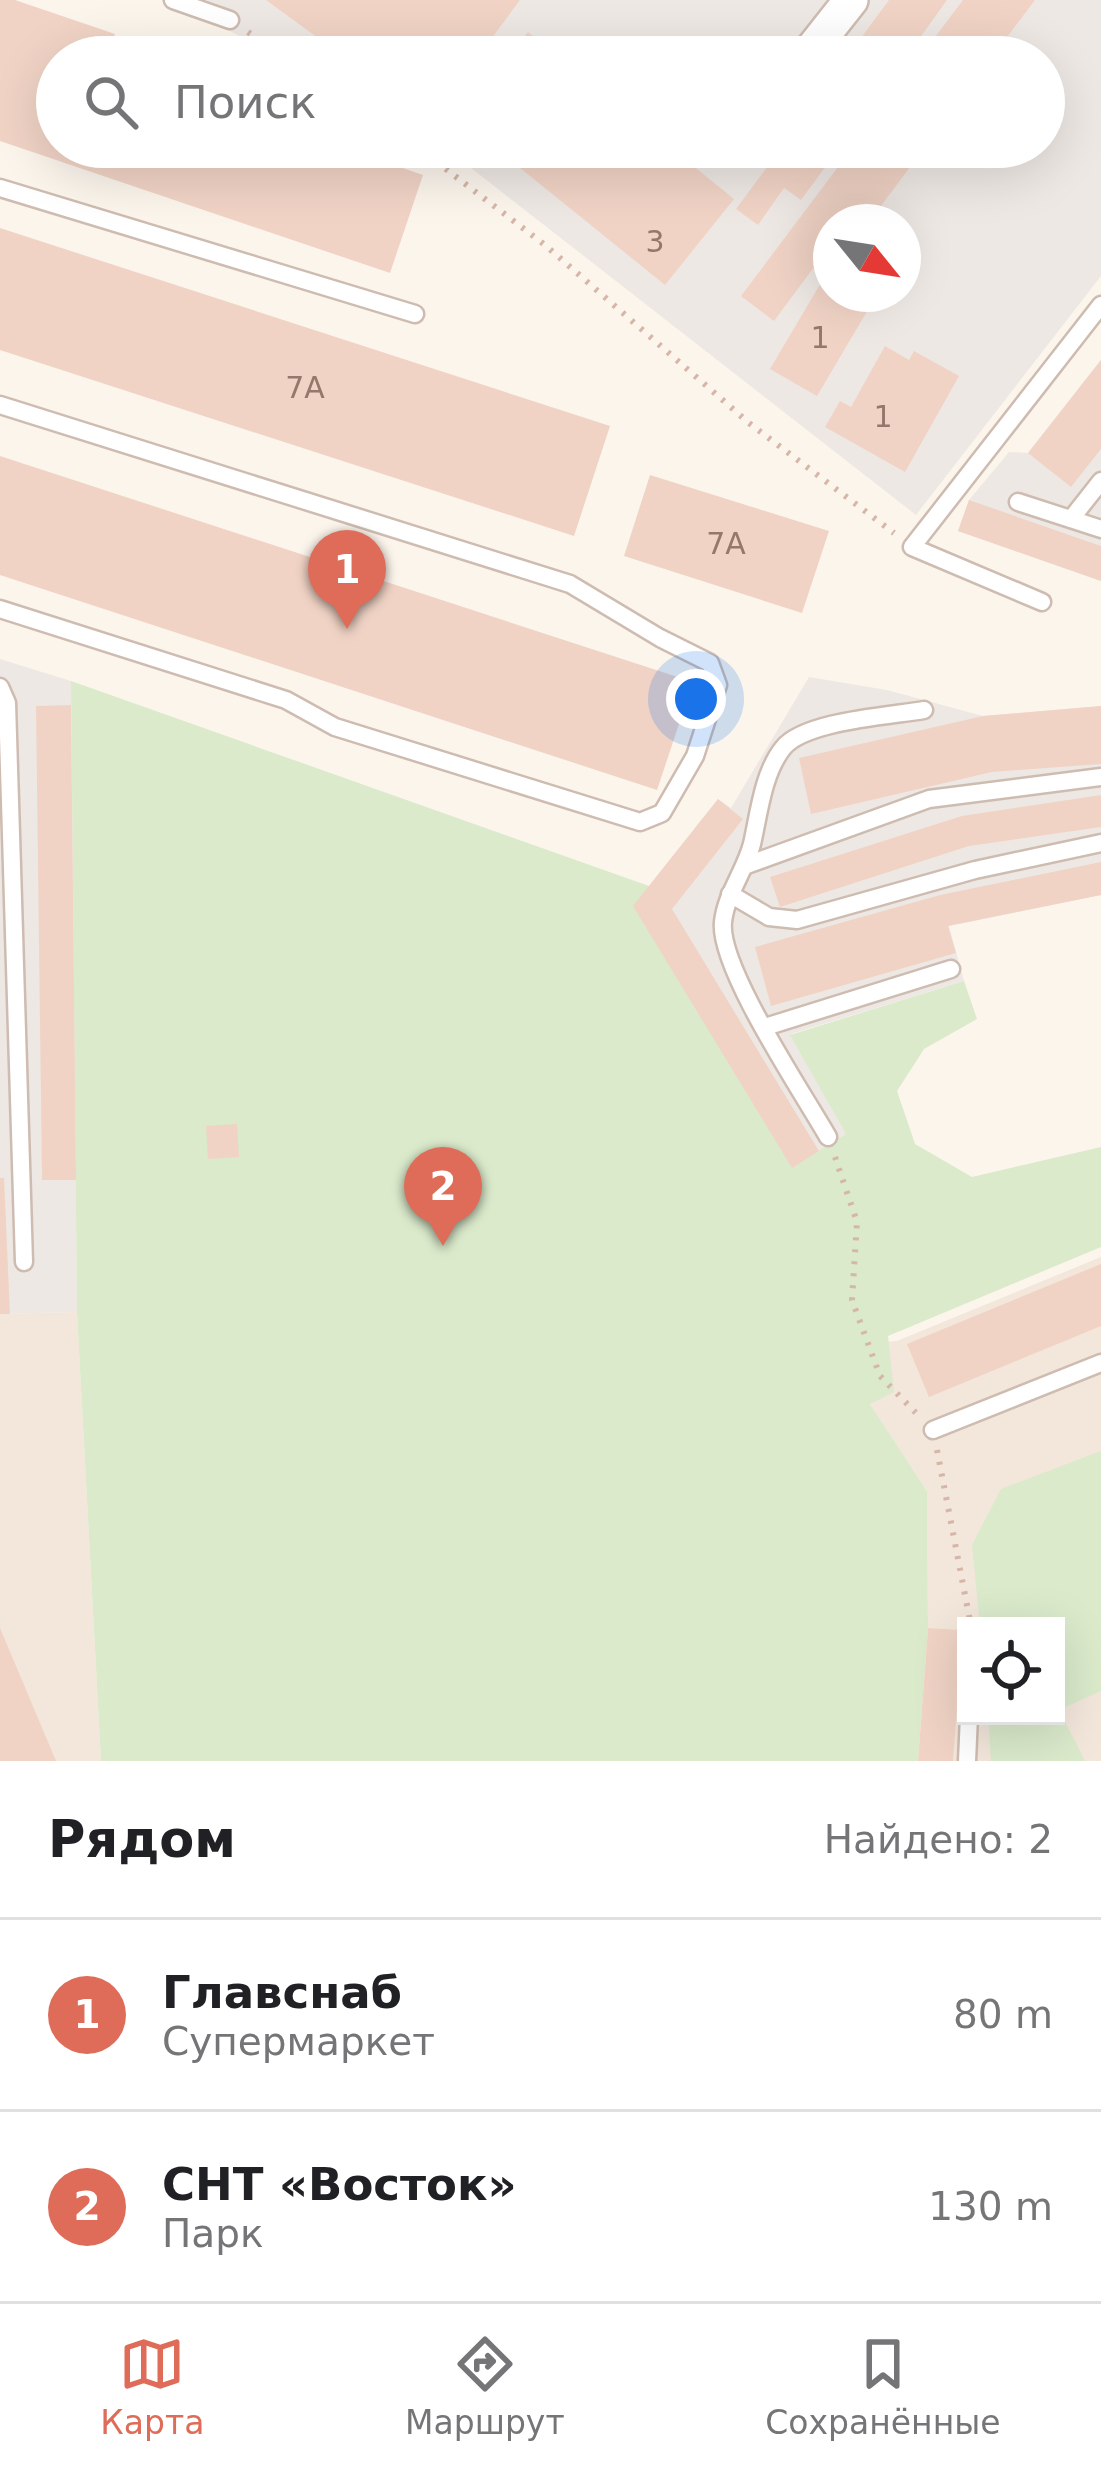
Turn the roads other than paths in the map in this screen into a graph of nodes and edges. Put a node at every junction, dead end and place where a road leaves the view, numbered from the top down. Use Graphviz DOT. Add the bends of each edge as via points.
graph roads {
  1 [pos="173,0"];
  2 [pos="851,0"];
  3 [pos="230,20"];
  4 [pos="823,36"];
  5 [pos="0,188"];
  6 [pos="1101,305"];
  7 [pos="416,314"];
  8 [pos="0,405"];
  9 [pos="1101,481"];
  10 [pos="1018,502"];
  11 [pos="1071,519"];
  12 [pos="1101,529"];
  13 [pos="1042,602"];
  14 [pos="0,608"];
  15 [pos="0,687"];
  16 [pos="923,710"];
  17 [pos="1101,776"];
  18 [pos="1101,843"];
  19 [pos="747,866"];
  20 [pos="730,894"];
  21 [pos="951,969"];
  22 [pos="764,1027"];
  23 [pos="827,1137"];
  24 [pos="24,1262"];
  25 [pos="1101,1363"];
  26 [pos="933,1430"];
  27 [pos="969,1725"];
  28 [pos="967,1761"];
  1 -- 3 [label="lane"];
  2 -- 4 [label="street"];
  5 -- 7 [label="lane"];
  6 -- 13 [label="lane" via="912,547"];
  8 -- 14 [label="lane" via="570,584 692,650 710,663 718,685 695,756 662,813 640,822 334,727 286,700"];
  9 -- 11 [label="lane"];
  10 -- 11 [label="lane"];
  11 -- 12 [label="lane"];
  15 -- 24 [label="lane" via="8,703"];
  16 -- 19 [label="lane" via="807,730 785,744 770,769"];
  17 -- 19 [label="lane" via="928,799"];
  18 -- 20 [label="lane" via="797,920 769,917"];
  19 -- 20 [label="lane"];
  20 -- 22 [label="lane" via="722,926 730,960"];
  21 -- 22 [label="lane"];
  22 -- 23 [label="lane"];
  25 -- 26 [label="lane"];
  27 -- 28 [label="lane"];
}
